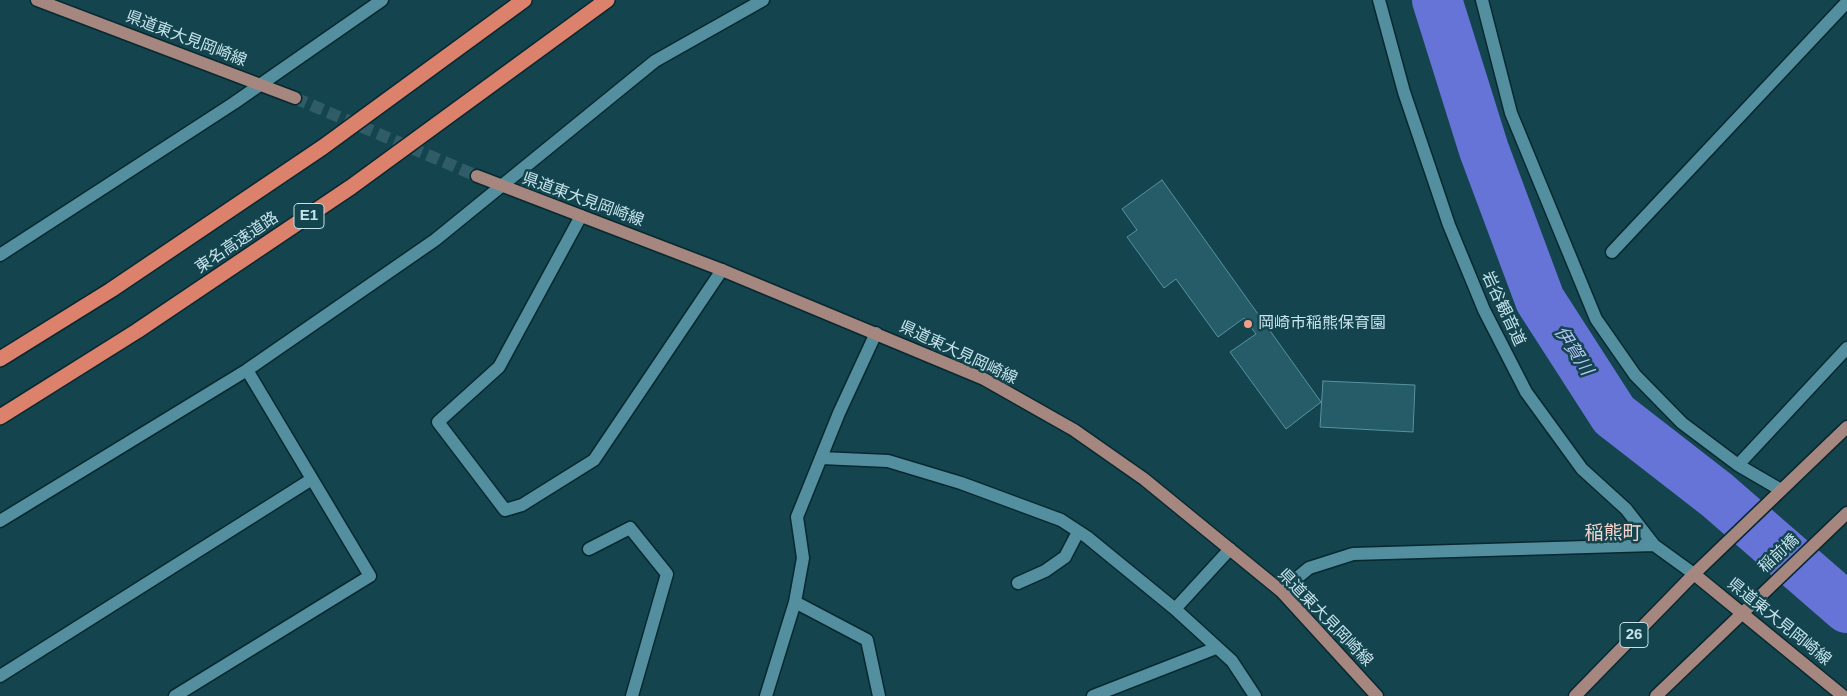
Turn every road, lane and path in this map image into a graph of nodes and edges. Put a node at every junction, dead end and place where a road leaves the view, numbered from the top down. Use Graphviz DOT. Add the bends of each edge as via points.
graph roads {
  1 [pos="37,0"];
  2 [pos="382,0"];
  3 [pos="524,0"];
  4 [pos="607,0"];
  5 [pos="763,0"];
  6 [pos="1379,0"];
  7 [pos="1482,0"];
  8 [pos="1847,2"];
  9 [pos="260,85"];
  10 [pos="295,98"];
  11 [pos="477,176"];
  12 [pos="500,186"];
  13 [pos="581,216"];
  14 [pos="1612,252"];
  15 [pos="0,255"];
  16 [pos="722,270"];
  17 [pos="876,333"];
  18 [pos="1847,348"];
  19 [pos="0,359"];
  20 [pos="247,370"];
  21 [pos="0,417"];
  22 [pos="1847,427"];
  23 [pos="821,458"];
  24 [pos="1738,465"];
  25 [pos="312,479"];
  26 [pos="1780,490"];
  27 [pos="1845,519"];
  28 [pos="0,521"];
  29 [pos="1078,532"];
  30 [pos="1654,545"];
  31 [pos="1230,549"];
  32 [pos="589,550"];
  33 [pos="1694,574"];
  34 [pos="1018,583"];
  35 [pos="1281,591"];
  36 [pos="795,602"];
  37 [pos="1176,610"];
  38 [pos="1741,613"];
  39 [pos="1216,648"];
  40 [pos="0,676"];
  41 [pos="175,696"];
  42 [pos="632,696"];
  43 [pos="766,696"];
  44 [pos="879,696"];
  45 [pos="1093,696"];
  46 [pos="1255,696"];
  47 [pos="1377,696"];
  48 [pos="1575,696"];
  49 [pos="1656,696"];
  50 [pos="1843,696"];
  1 -- 9 [label="main road, 県道東大見岡崎線"];
  2 -- 9 [label="street"];
  3 -- 19 [label="highway, 東名高速道路" via="323,147 112,290"];
  4 -- 21 [label="highway, 東名高速道路 / E1" via="351,188 137,331"];
  5 -- 12 [label="street" via="655,61"];
  6 -- 30 [label="street, 岩谷観音道" via="1404,92 1449,225 1484,310 1526,392 1582,469 1626,509"];
  7 -- 24 [label="street" via="1511,113 1596,319 1635,375 1682,423"];
  8 -- 14 [label="street"];
  9 -- 10 [label="main road, 県道東大見岡崎線"];
  9 -- 15 [label="street"];
  11 -- 12 [label="main road, 県道東大見岡崎線"];
  12 -- 13 [label="main road, 県道東大見岡崎線"];
  12 -- 20 [label="street" via="435,240"];
  13 -- 16 [label="main road, 県道東大見岡崎線"];
  13 -- 16 [label="street" via="499,367 438,422 505,510 522,505 594,460"];
  16 -- 17 [label="main road, 県道東大見岡崎線"];
  17 -- 23 [label="street"];
  17 -- 31 [label="main road, 県道東大見岡崎線" via="984,379 1074,430 1144,479"];
  18 -- 24 [label="street"];
  20 -- 25 [label="street"];
  20 -- 28 [label="street"];
  22 -- 26 [label="main road, 26"];
  23 -- 29 [label="street" via="888,461 1026,506 1061,520"];
  23 -- 36 [label="street" via="797,517 803,558"];
  24 -- 26 [label="street"];
  25 -- 40 [label="street"];
  25 -- 41 [label="street" via="370,576"];
  26 -- 33 [label="main road, 26"];
  27 -- 38 [label="main road, 稲前橋"];
  29 -- 34 [label="street" via="1064,557"];
  29 -- 37 [label="street"];
  30 -- 33 [label="street, 岩谷観音道"];
  30 -- 35 [label="street" via="1354,554 1308,568"];
  31 -- 35 [label="main road, 県道東大見岡崎線"];
  31 -- 37 [label="street"];
  32 -- 42 [label="street" via="630,528 667,574"];
  33 -- 38 [label="main road, 県道東大見岡崎線"];
  33 -- 48 [label="main road, 26"];
  35 -- 47 [label="main road, 県道東大見岡崎線"];
  36 -- 43 [label="street"];
  36 -- 44 [label="street" via="868,640"];
  37 -- 39 [label="street"];
  38 -- 49 [label="main road, 稲前橋"];
  38 -- 50 [label="main road, 県道東大見岡崎線"];
  39 -- 45 [label="street"];
  39 -- 46 [label="street" via="1232,660"];
}
